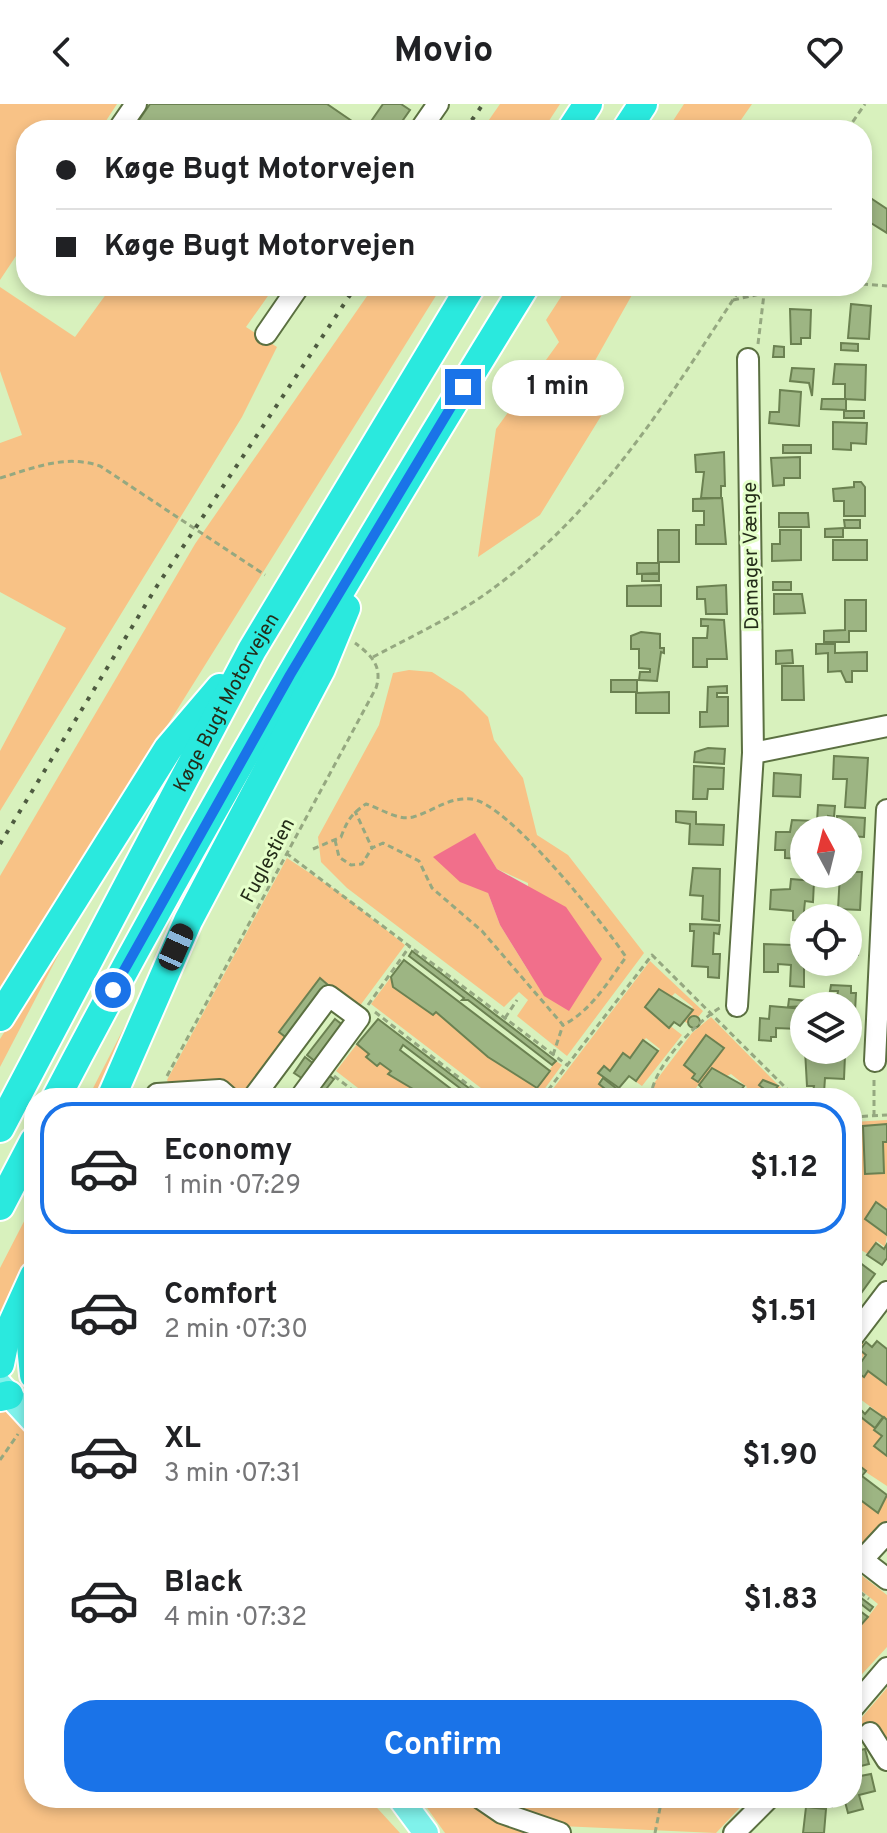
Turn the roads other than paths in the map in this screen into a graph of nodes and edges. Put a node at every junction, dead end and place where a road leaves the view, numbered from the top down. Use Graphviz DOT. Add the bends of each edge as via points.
graph roads {
  1 [pos="292,296"];
  2 [pos="465,296"];
  3 [pos="519,296"];
  4 [pos="266,334"];
  5 [pos="748,359"];
  6 [pos="384,514"];
  7 [pos="252,650"];
  8 [pos="887,726"];
  9 [pos="753,753"];
  10 [pos="887,810"];
  11 [pos="737,1006"];
  12 [pos="0,1017"];
  13 [pos="875,1061"];
  14 [pos="61,1088"];
  15 [pos="115,1088"];
  16 [pos="260,1088"];
  17 [pos="307,1088"];
  18 [pos="0,1128"];
  19 [pos="24,1160"];
  20 [pos="0,1206"];
  21 [pos="887,1292"];
  22 [pos="24,1297"];
  23 [pos="862,1325"];
  24 [pos="1,1345"];
  25 [pos="24,1367"];
  26 [pos="3,1392"];
  27 [pos="24,1418"];
  28 [pos="887,1533"];
  29 [pos="862,1552"];
  30 [pos="862,1560"];
  31 [pos="887,1579"];
  32 [pos="887,1668"];
  33 [pos="862,1697"];
  34 [pos="870,1733"];
  35 [pos="887,1760"];
  36 [pos="407,1808"];
  37 [pos="495,1808"];
  38 [pos="759,1808"];
  39 [pos="774,1808"];
  40 [pos="426,1833"];
  41 [pos="560,1833"];
  42 [pos="734,1833"];
  43 [pos="755,1833"];
  1 -- 4 [label="street"];
  2 -- 7 [label="highway, Køge Bugt Motorvejen"];
  3 -- 6 [label="highway, Køge Bugt Motorvejen"];
  5 -- 9 [label="street, Damager Vænge"];
  6 -- 14 [label="highway, Køge Bugt Motorvejen" via="141,936"];
  6 -- 15 [label="highway" via="321,669 188,921"];
  7 -- 12 [label="highway" via="168,749"];
  7 -- 18 [label="highway, Køge Bugt Motorvejen"];
  8 -- 9 [label="street"];
  9 -- 11 [label="street, Damager Vænge"];
  10 -- 13 [label="street"];
  16 -- 17 [label="street" via="329,996 359,1018"];
  19 -- 20 [label="highway"];
  21 -- 23 [label="street"];
  22 -- 24 [label="highway"];
  24 -- 25 [label="main road"];
  26 -- 27 [label="main road"];
  28 -- 29 [label="street"];
  30 -- 31 [label="street"];
  32 -- 33 [label="street"];
  34 -- 35 [label="street"];
  36 -- 40 [label="main road"];
  37 -- 41 [label="street"];
  38 -- 42 [label="street"];
  39 -- 43 [label="street"];
}
